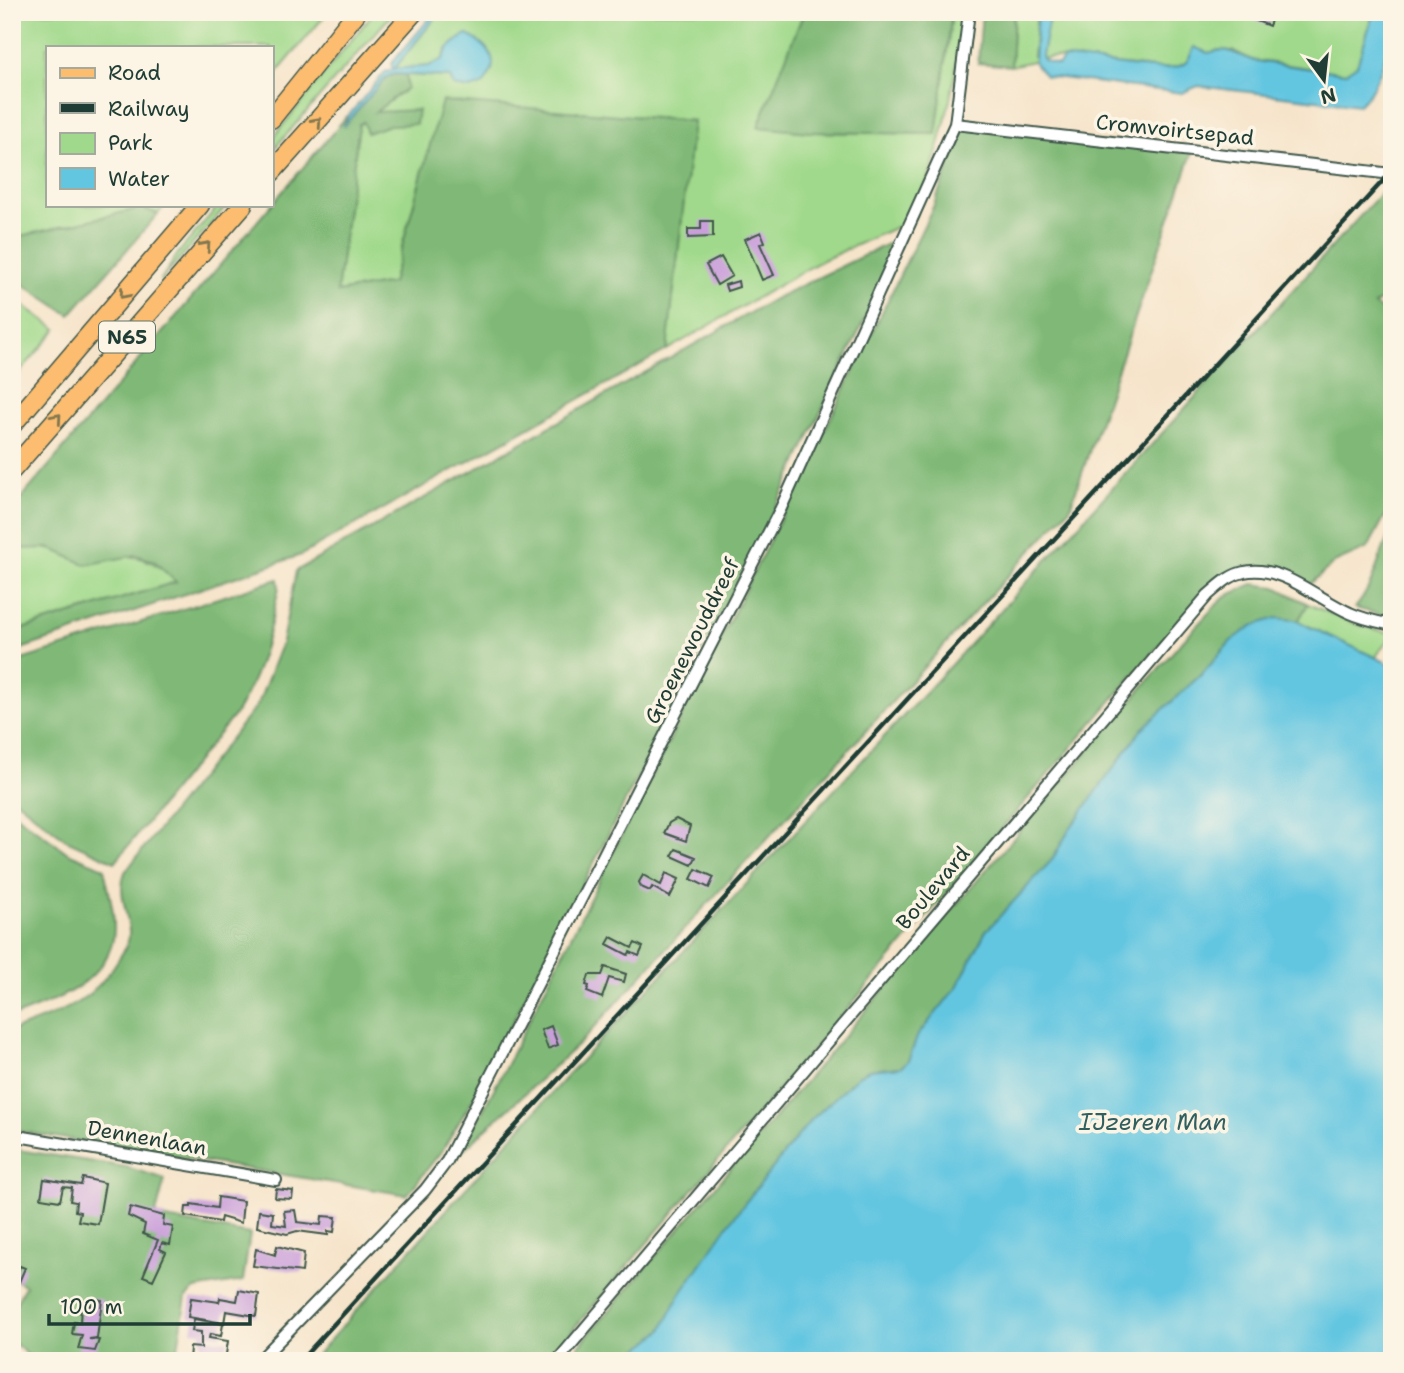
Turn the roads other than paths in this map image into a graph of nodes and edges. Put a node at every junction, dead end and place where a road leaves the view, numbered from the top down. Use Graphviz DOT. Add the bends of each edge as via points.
graph roads {
  1 [pos="357,12"];
  2 [pos="414,12"];
  3 [pos="969,12"];
  4 [pos="273,116"];
  5 [pos="955,124"];
  6 [pos="273,171"];
  7 [pos="1392,174"];
  8 [pos="199,206"];
  9 [pos="242,206"];
  10 [pos="12,425"];
  11 [pos="12,470"];
  12 [pos="1392,625"];
  13 [pos="12,1135"];
  14 [pos="276,1180"];
  15 [pos="260,1361"];
  16 [pos="557,1361"];
  1 -- 4 [label="main road"];
  6 -- 2 [label="main road, one-way"];
  3 -- 5 [label="street, Groenewouddreef"];
  5 -- 7 [label="street, Cromvoirtsepad"];
  5 -- 15 [label="street, Groenewouddreef" via="781,508 447,1161 425,1190"];
  8 -- 10 [label="main road, N65, one-way"];
  11 -- 9 [label="main road, N65, one-way"];
  12 -- 16 [label="street, Boulevard" via="1350,614 1267,573 1245,571 1217,587"];
  13 -- 14 [label="street, Dennenlaan"];
}
